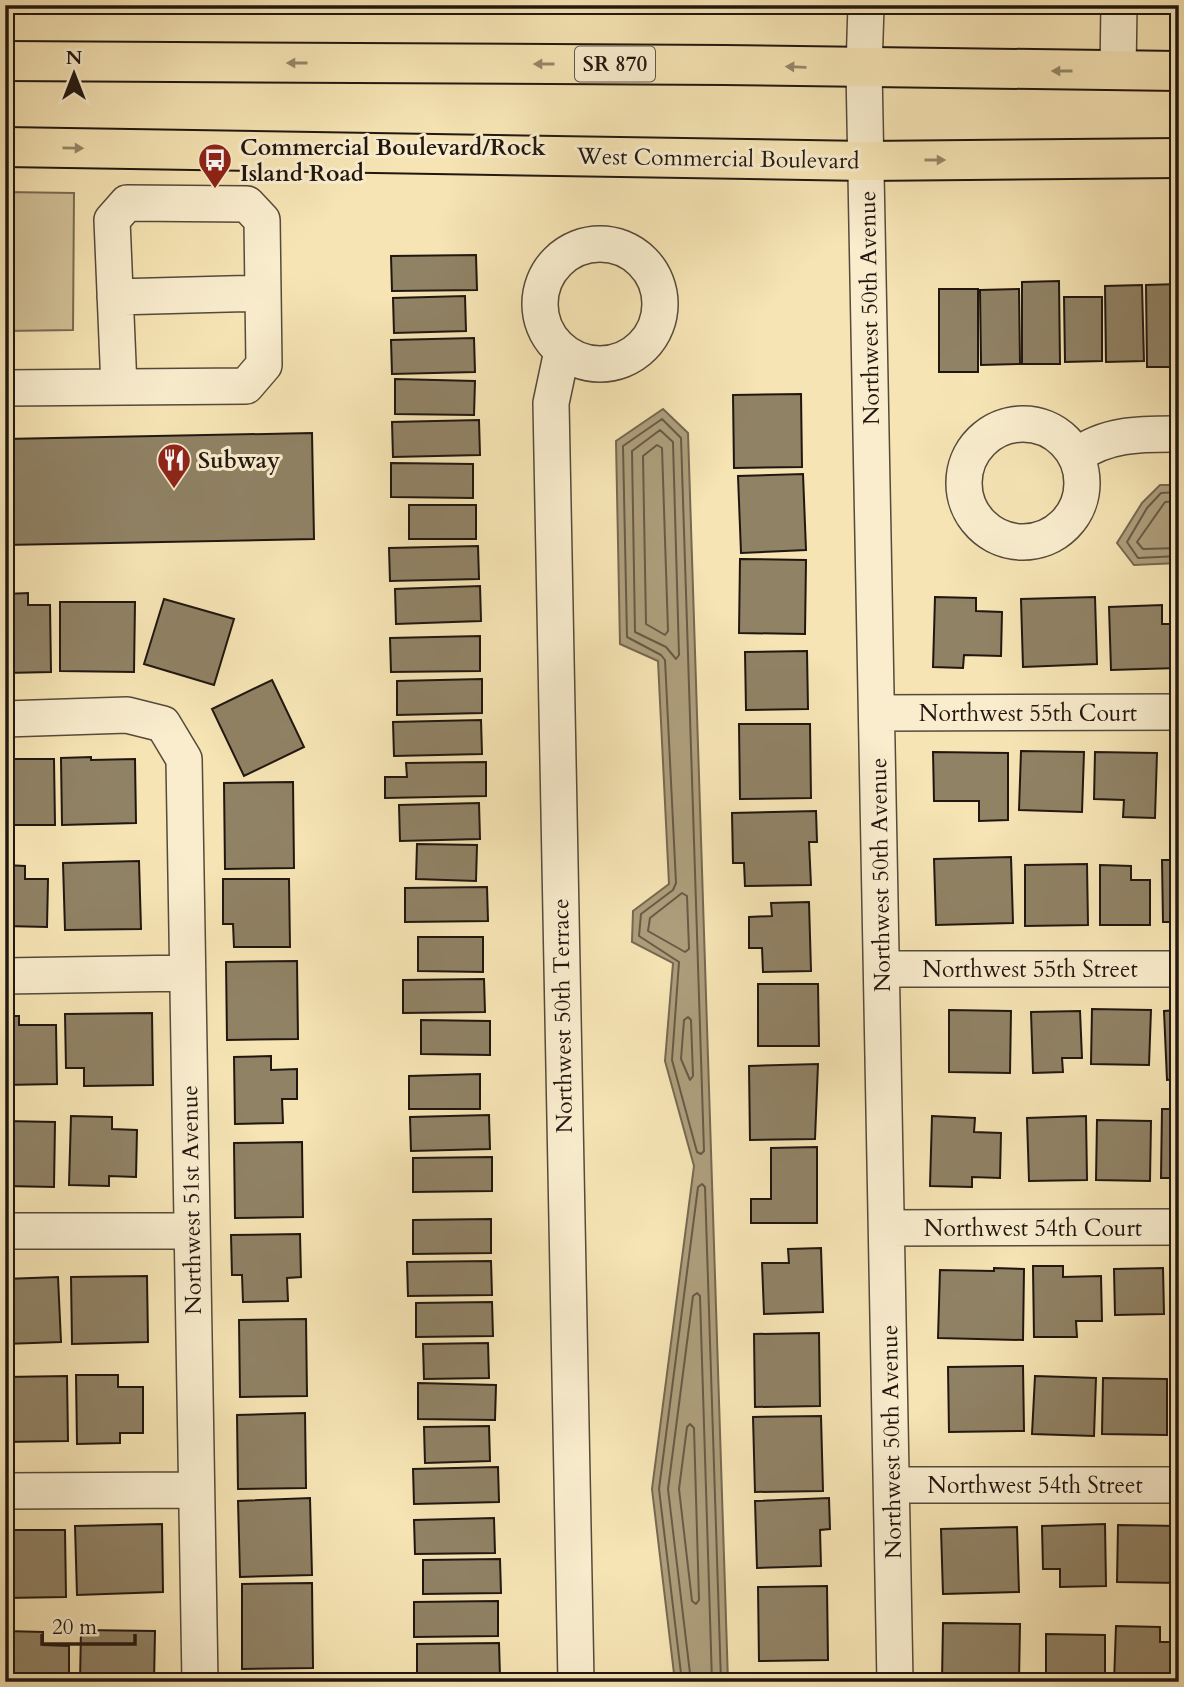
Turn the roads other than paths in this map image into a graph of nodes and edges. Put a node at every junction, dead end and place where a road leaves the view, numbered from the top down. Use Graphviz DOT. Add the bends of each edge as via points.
graph roads {
  1 [pos="866,5"];
  2 [pos="1119,5"];
  3 [pos="5,61"];
  4 [pos="864,69"];
  5 [pos="1179,71"];
  6 [pos="1118,72"];
  7 [pos="5,147"];
  8 [pos="128,149"];
  9 [pos="1179,158"];
  10 [pos="866,161"];
  11 [pos="127,203"];
  12 [pos="263,293"];
  13 [pos="115,298"];
  14 [pos="562,351"];
  15 [pos="118,387"];
  16 [pos="5,388"];
  17 [pos="1179,434"];
  18 [pos="1076,456"];
  19 [pos="1179,712"];
  20 [pos="877,713"];
  21 [pos="5,719"];
  22 [pos="882,969"];
  23 [pos="1179,969"];
  24 [pos="187,973"];
  25 [pos="5,976"];
  26 [pos="1179,1227"];
  27 [pos="887,1228"];
  28 [pos="5,1231"];
  29 [pos="191,1231"];
  30 [pos="892,1485"];
  31 [pos="1179,1485"];
  32 [pos="5,1490"];
  33 [pos="196,1490"];
  34 [pos="200,1682"];
  35 [pos="576,1682"];
  36 [pos="895,1682"];
  1 -- 4 [label="street, Northwest 50th Avenue"];
  2 -- 6 [label="street"];
  4 -- 3 [label="highway, SR 870, one-way"];
  6 -- 4 [label="highway, SR 870, one-way"];
  4 -- 10 [label="street, Northwest 50th Avenue"];
  5 -- 6 [label="highway, SR 870"];
  7 -- 8 [label="highway, West Commercial Boulevard, one-way"];
  8 -- 10 [label="highway, West Commercial Boulevard"];
  8 -- 11 [label="street"];
  10 -- 9 [label="highway, West Commercial Boulevard, one-way"];
  10 -- 20 [label="street, Northwest 50th Avenue"];
  11 -- 12 [label="street" via="247,204 262,220"];
  11 -- 13 [label="street" via="112,220"];
  12 -- 13 [label="street"];
  12 -- 15 [label="street" via="264,365 246,386"];
  13 -- 15 [label="street"];
  14 -- 35 [label="street, Northwest 50th Terrace" via="551,403"];
  15 -- 16 [label="street"];
  17 -- 18 [label="street" via="1121,436 1094,443"];
  19 -- 20 [label="street, Northwest 55th Court"];
  20 -- 22 [label="street, Northwest 50th Avenue"];
  21 -- 24 [label="street, Northwest 51st Avenue" via="127,715 163,724 184,759"];
  22 -- 23 [label="street, Northwest 55th Street"];
  22 -- 27 [label="street, Northwest 50th Avenue"];
  24 -- 25 [label="street"];
  24 -- 29 [label="street, Northwest 51st Avenue"];
  26 -- 27 [label="street, Northwest 54th Court"];
  27 -- 30 [label="street, Northwest 50th Avenue"];
  28 -- 29 [label="street"];
  29 -- 33 [label="street, Northwest 51st Avenue"];
  30 -- 31 [label="street, Northwest 54th Street"];
  30 -- 36 [label="street, Northwest 50th Avenue"];
  32 -- 33 [label="street"];
  33 -- 34 [label="street, Northwest 51st Avenue"];
}
